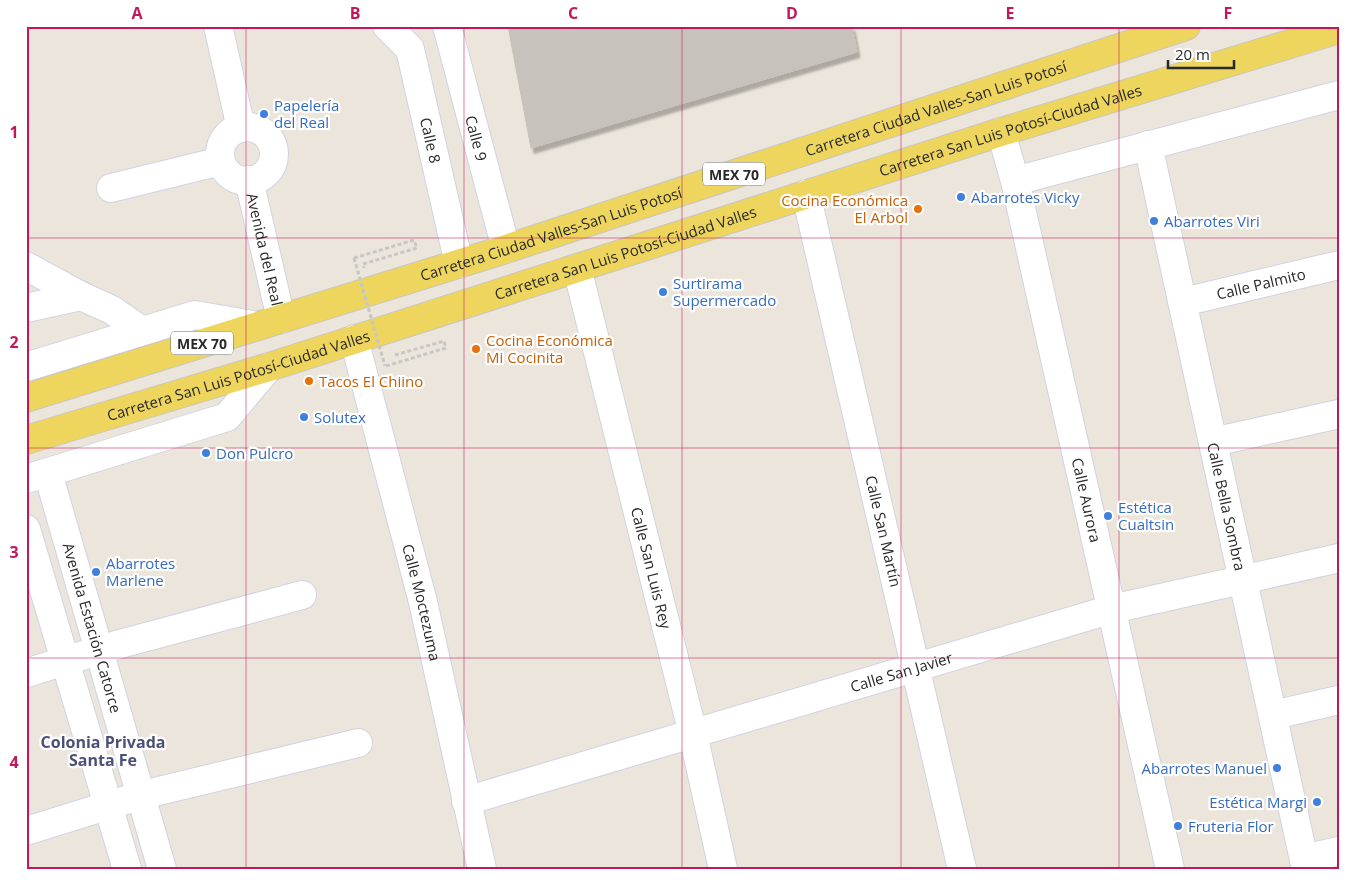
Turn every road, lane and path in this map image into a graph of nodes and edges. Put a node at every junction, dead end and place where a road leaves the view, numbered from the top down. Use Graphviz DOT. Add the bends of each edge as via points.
graph roads {
  1 [pos="218,26"];
  2 [pos="386,26"];
  3 [pos="1186,26"];
  4 [pos="1339,29"];
  5 [pos="448,34"];
  6 [pos="410,49"];
  7 [pos="1339,95"];
  8 [pos="241,128"];
  9 [pos="1001,132"];
  10 [pos="1148,145"];
  11 [pos="221,161"];
  12 [pos="249,180"];
  13 [pos="1015,181"];
  14 [pos="111,188"];
  15 [pos="806,194"];
  16 [pos="506,250"];
  17 [pos="354,258"];
  18 [pos="459,264"];
  19 [pos="1339,265"];
  20 [pos="26,266"];
  21 [pos="577,268"];
  22 [pos="81,296"];
  23 [pos="1183,302"];
  24 [pos="26,308"];
  25 [pos="269,322"];
  26 [pos="142,331"];
  27 [pos="354,339"];
  28 [pos="386,366"];
  29 [pos="26,367"];
  30 [pos="269,367"];
  31 [pos="26,398"];
  32 [pos="1339,414"];
  33 [pos="26,440"];
  34 [pos="1213,442"];
  35 [pos="37,476"];
  36 [pos="26,529"];
  37 [pos="1339,558"];
  38 [pos="1243,580"];
  39 [pos="302,595"];
  40 [pos="1112,609"];
  41 [pos="100,650"];
  42 [pos="66,660"];
  43 [pos="916,667"];
  44 [pos="26,673"];
  45 [pos="1339,700"];
  46 [pos="1272,715"];
  47 [pos="693,734"];
  48 [pos="358,743"];
  49 [pos="142,796"];
  50 [pos="466,801"];
  51 [pos="110,805"];
  52 [pos="26,831"];
  53 [pos="1339,851"];
  54 [pos="1305,864"];
  55 [pos="128,869"];
  56 [pos="162,869"];
  57 [pos="482,869"];
  58 [pos="723,869"];
  59 [pos="962,869"];
  60 [pos="1170,869"];
  1 -- 8 [label="street"];
  2 -- 6 [label="street"];
  3 -- 16 [label="main road, Carretera Ciudad Valles-San Luis Potosí / MEX 70"];
  4 -- 9 [label="main road, Carretera San Luis Potosí-Ciudad Valles / MEX 70"];
  5 -- 6 [label="street"];
  5 -- 16 [label="street, Calle 9"];
  6 -- 18 [label="street, Calle 8"];
  7 -- 10 [label="street"];
  8 -- 11 [label="street" via="226,137 220,153"];
  8 -- 12 [label="street, Avenida del Real" via="260,130 272,145 274,154 267,172"];
  9 -- 13 [label="street, Calle Aurora"];
  9 -- 15 [label="main road, Carretera San Luis Potosí-Ciudad Valles / MEX 70"];
  10 -- 13 [label="street"];
  10 -- 23 [label="street, Calle Bella Sombra"];
  11 -- 12 [label="street, Avenida del Real" via="230,174"];
  11 -- 14 [label="street"];
  12 -- 25 [label="street, Avenida del Real"];
  13 -- 40 [label="street, Calle Aurora"];
  15 -- 21 [label="main road, Carretera San Luis Potosí-Ciudad Valles / MEX 70"];
  15 -- 43 [label="street, Calle San Martín"];
  16 -- 18 [label="main road, Carretera Ciudad Valles-San Luis Potosí / MEX 70"];
  17 -- 28 [label="path, bridge"];
  18 -- 25 [label="main road, Carretera Ciudad Valles-San Luis Potosí / MEX 70"];
  19 -- 23 [label="street, Calle Palmito"];
  20 -- 22 [label="street"];
  21 -- 27 [label="main road, Carretera San Luis Potosí-Ciudad Valles / MEX 70"];
  21 -- 47 [label="street, Calle San Luis Rey"];
  22 -- 24 [label="street"];
  22 -- 26 [label="street" via="112,310"];
  23 -- 34 [label="street, Calle Bella Sombra"];
  25 -- 26 [label="street" via="194,315"];
  25 -- 31 [label="main road, Carretera Ciudad Valles-San Luis Potosí / MEX 70"];
  26 -- 29 [label="street"];
  27 -- 30 [label="main road, Carretera San Luis Potosí-Ciudad Valles / MEX 70"];
  27 -- 50 [label="street, Calle Moctezuma" via="423,602"];
  30 -- 33 [label="main road, Carretera San Luis Potosí-Ciudad Valles / MEX 70"];
  30 -- 35 [label="street" via="227,417"];
  32 -- 34 [label="street"];
  34 -- 38 [label="street, Calle Bella Sombra"];
  35 -- 41 [label="street, Avenida Estación Catorce"];
  36 -- 42 [label="street"];
  37 -- 38 [label="street, Calle San Javier"];
  38 -- 40 [label="street, Calle San Javier"];
  38 -- 46 [label="street, Calle Bella Sombra"];
  39 -- 41 [label="street"];
  40 -- 43 [label="street, Calle San Javier"];
  40 -- 60 [label="street, Calle Aurora"];
  41 -- 42 [label="street"];
  41 -- 49 [label="street, Avenida Estación Catorce"];
  42 -- 44 [label="street"];
  42 -- 51 [label="street"];
  43 -- 47 [label="street, Calle San Javier"];
  43 -- 59 [label="street, Calle San Martín"];
  45 -- 46 [label="street"];
  46 -- 54 [label="street, Calle Bella Sombra"];
  47 -- 50 [label="street, Calle San Javier"];
  47 -- 58 [label="street, Calle San Luis Rey"];
  48 -- 49 [label="street"];
  49 -- 51 [label="street"];
  49 -- 56 [label="street, Avenida Estación Catorce"];
  50 -- 57 [label="street, Calle Moctezuma"];
  51 -- 52 [label="street"];
  51 -- 55 [label="street"];
  53 -- 54 [label="street"];
}
